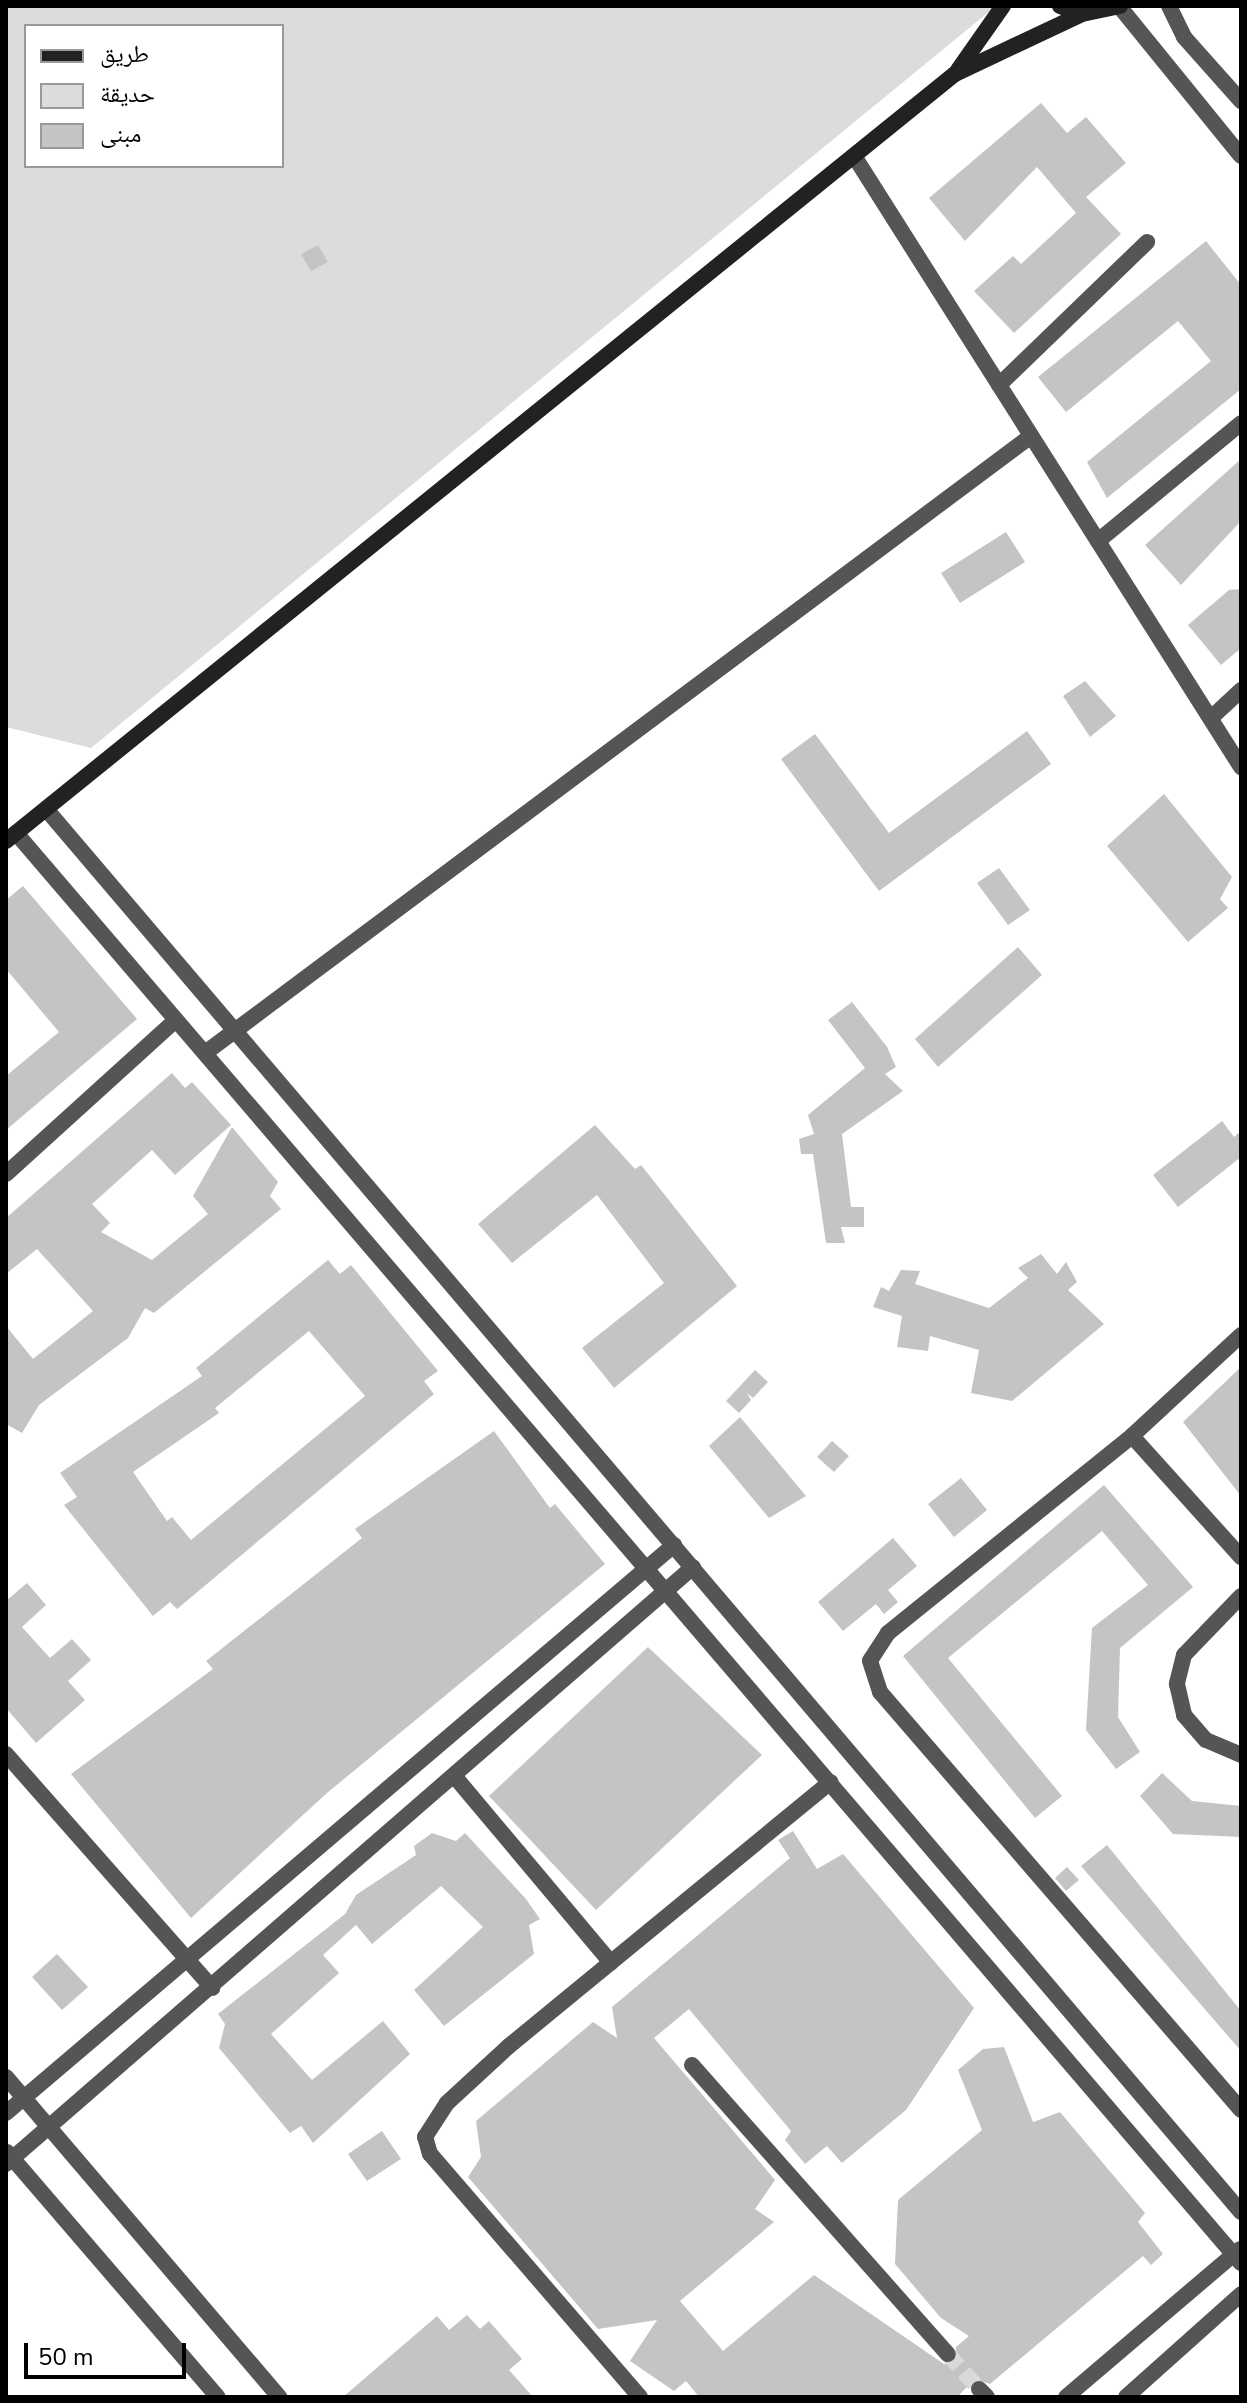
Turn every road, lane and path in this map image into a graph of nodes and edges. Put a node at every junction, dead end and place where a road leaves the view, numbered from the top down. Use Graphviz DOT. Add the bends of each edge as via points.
graph roads {
  1 [pos="1003,6"];
  2 [pos="1060,6"];
  3 [pos="1119,6"];
  4 [pos="1169,6"];
  5 [pos="1082,14"];
  6 [pos="955,74"];
  7 [pos="1241,101"];
  8 [pos="1241,156"];
  9 [pos="856,159"];
  10 [pos="1147,242"];
  11 [pos="999,385"];
  12 [pos="1241,423"];
  13 [pos="1031,436"];
  14 [pos="1098,541"];
  15 [pos="1241,690"];
  16 [pos="1211,718"];
  17 [pos="1241,767"];
  18 [pos="46,809"];
  19 [pos="11,837"];
  20 [pos="176,1020"];
  21 [pos="235,1030"];
  22 [pos="205,1053"];
  23 [pos="6,1174"];
  24 [pos="1241,1335"];
  25 [pos="1132,1436"];
  26 [pos="674,1545"];
  27 [pos="1241,1557"];
  28 [pos="693,1567"];
  29 [pos="648,1568"];
  30 [pos="667,1590"];
  31 [pos="1241,1596"];
  32 [pos="6,1754"];
  33 [pos="1241,1755"];
  34 [pos="456,1778"];
  35 [pos="830,1782"];
  36 [pos="187,1961"];
  37 [pos="611,1963"];
  38 [pos="212,1988"];
  39 [pos="692,2065"];
  40 [pos="6,2077"];
  41 [pos="24,2099"];
  42 [pos="1241,2110"];
  43 [pos="6,2113"];
  44 [pos="48,2127"];
  45 [pos="8,2158"];
  46 [pos="1241,2212"];
  47 [pos="1238,2255"];
  48 [pos="1241,2294"];
  49 [pos="948,2354"];
  50 [pos="631,2394"];
  51 [pos="218,2397"];
  52 [pos="279,2397"];
  53 [pos="1066,2397"];
  54 [pos="1126,2397"];
  1 -- 6 [label="street"];
  2 -- 5 [label="street"];
  3 -- 5 [label="street"];
  3 -- 8 [label="street"];
  4 -- 7 [label="street" via="1184,37"];
  5 -- 6 [label="street"];
  6 -- 9 [label="street"];
  9 -- 11 [label="street"];
  9 -- 18 [label="street" via="262,628"];
  10 -- 11 [label="street"];
  11 -- 13 [label="street"];
  12 -- 14 [label="street"];
  13 -- 14 [label="street"];
  13 -- 21 [label="street"];
  14 -- 16 [label="street"];
  15 -- 16 [label="street"];
  16 -- 17 [label="street"];
  18 -- 19 [label="street"];
  18 -- 21 [label="street"];
  19 -- 20 [label="street"];
  20 -- 22 [label="street"];
  20 -- 23 [label="street"];
  21 -- 22 [label="street"];
  21 -- 26 [label="street"];
  22 -- 29 [label="street"];
  24 -- 25 [label="street"];
  25 -- 27 [label="street"];
  25 -- 42 [label="street" via="888,1633 870,1661 872,1676"];
  26 -- 28 [label="street"];
  26 -- 29 [label="street"];
  28 -- 30 [label="street"];
  28 -- 46 [label="street"];
  29 -- 30 [label="street"];
  29 -- 36 [label="street"];
  30 -- 34 [label="street"];
  30 -- 35 [label="street"];
  31 -- 33 [label="street" via="1184,1655 1177,1684 1184,1715 1199,1731"];
  32 -- 36 [label="street"];
  34 -- 37 [label="street"];
  34 -- 38 [label="street"];
  35 -- 37 [label="street"];
  35 -- 47 [label="street"];
  36 -- 38 [label="street"];
  36 -- 41 [label="street"];
  37 -- 50 [label="street" via="447,2103 425,2137 430,2154"];
  38 -- 44 [label="street"];
  39 -- 49 [label="street"];
  40 -- 41 [label="street"];
  41 -- 43 [label="street"];
  41 -- 44 [label="street"];
  44 -- 45 [label="street"];
  44 -- 52 [label="street"];
  45 -- 51 [label="street"];
  47 -- 53 [label="street"];
  48 -- 54 [label="street"];
}
